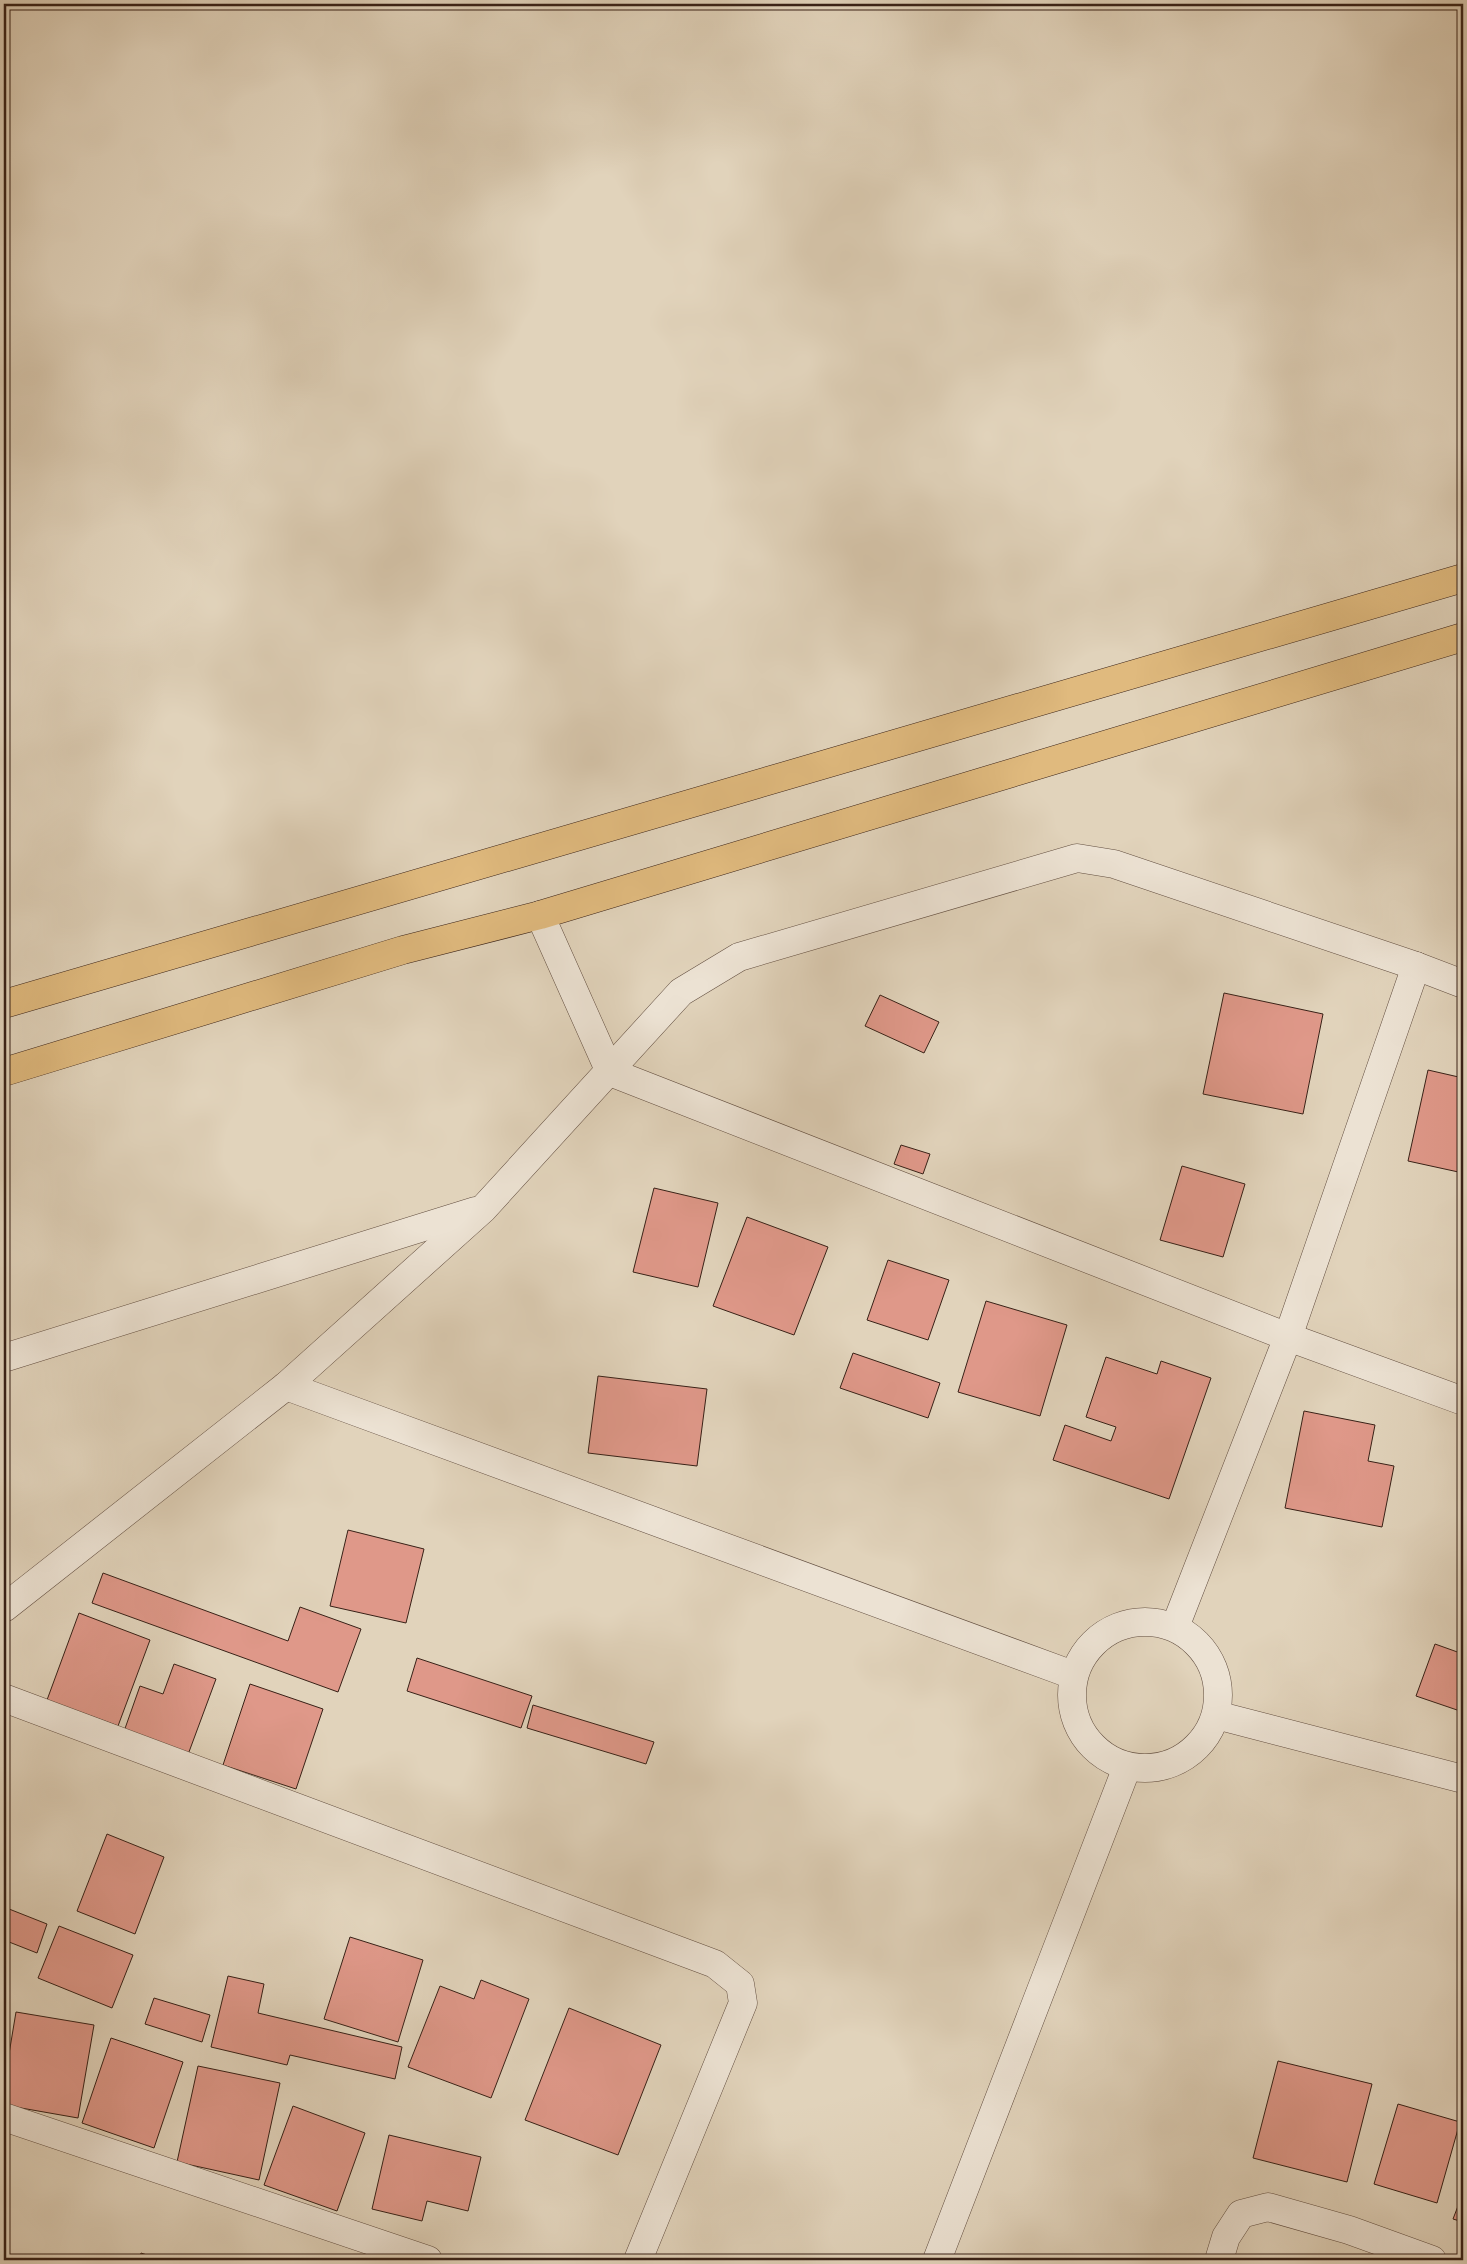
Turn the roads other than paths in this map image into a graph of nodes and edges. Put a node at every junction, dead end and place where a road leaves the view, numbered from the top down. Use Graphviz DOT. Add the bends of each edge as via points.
graph roads {
  1 [pos="1463,578"];
  2 [pos="1463,637"];
  3 [pos="540,915"];
  4 [pos="1416,966"];
  5 [pos="1463,984"];
  6 [pos="4,1004"];
  7 [pos="4,1072"];
  8 [pos="610,1072"];
  9 [pos="483,1209"];
  10 [pos="1288,1337"];
  11 [pos="4,1358"];
  12 [pos="286,1386"];
  13 [pos="1463,1401"];
  14 [pos="4,1608"];
  15 [pos="1175,1627"];
  16 [pos="1073,1675"];
  17 [pos="4,1698"];
  18 [pos="1216,1715"];
  19 [pos="1127,1767"];
  20 [pos="1463,1778"];
  21 [pos="4,2117"];
  22 [pos="428,2260"];
  23 [pos="638,2260"];
  24 [pos="937,2260"];
  25 [pos="1219,2260"];
  26 [pos="1432,2260"];
  1 -- 6 [label="main road"];
  2 -- 3 [label="main road"];
  3 -- 7 [label="main road" via="403,950"];
  3 -- 8 [label="street"];
  4 -- 5 [label="street"];
  4 -- 8 [label="street" via="1114,864 1077,858 739,957 681,992"];
  4 -- 10 [label="street"];
  8 -- 9 [label="street"];
  8 -- 10 [label="street"];
  9 -- 11 [label="street"];
  9 -- 12 [label="street"];
  10 -- 13 [label="street"];
  10 -- 15 [label="street"];
  12 -- 14 [label="street"];
  12 -- 16 [label="street"];
  15 -- 16 [label="street" via="1150,1621 1125,1624 1102,1634 1084,1652"];
  15 -- 18 [label="street" via="1192,1638 1207,1654 1216,1674 1219,1694"];
  16 -- 19 [label="street" via="1070,1698 1076,1721 1088,1742 1105,1758"];
  17 -- 23 [label="street" via="715,1964 740,1984 743,2003"];
  18 -- 19 [label="street" via="1206,1736 1191,1752 1172,1763 1150,1768"];
  18 -- 20 [label="street"];
  19 -- 24 [label="street"];
  21 -- 22 [label="street"];
  25 -- 26 [label="street" via="1226,2237 1241,2214 1268,2207 1349,2230"];
}
